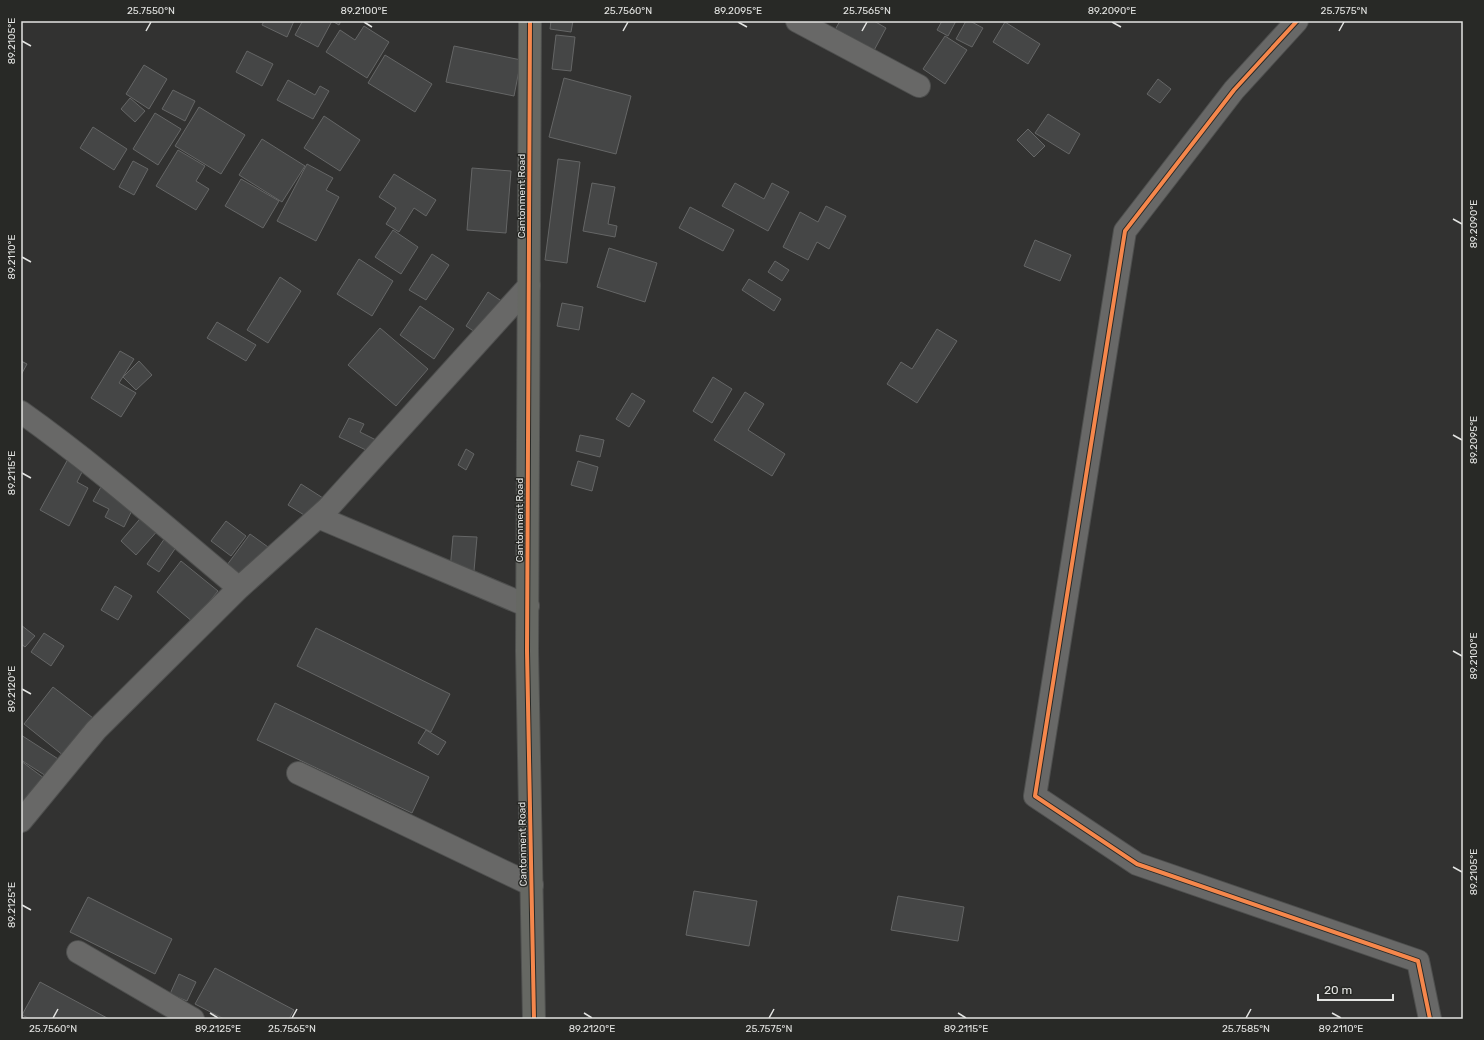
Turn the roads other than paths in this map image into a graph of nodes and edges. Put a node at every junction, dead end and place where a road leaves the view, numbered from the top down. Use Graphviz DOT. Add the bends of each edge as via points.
graph roads {
  1 [pos="530,21"];
  2 [pos="797,21"];
  3 [pos="1297,21"];
  4 [pos="919,86"];
  5 [pos="529,286"];
  6 [pos="21,412"];
  7 [pos="318,517"];
  8 [pos="239,588"];
  9 [pos="528,606"];
  10 [pos="298,773"];
  11 [pos="21,821"];
  12 [pos="532,885"];
  13 [pos="78,952"];
  14 [pos="193,1019"];
  15 [pos="534,1019"];
  16 [pos="1430,1019"];
  1 -- 5 [label="street, Cantonment Road"];
  2 -- 4 [label="street"];
  3 -- 16 [label="street" via="1234,90 1125,231 1035,796 1137,864 1418,961"];
  5 -- 7 [label="street"];
  5 -- 9 [label="street, Cantonment Road"];
  6 -- 8 [label="street" via="95,468"];
  7 -- 8 [label="street"];
  7 -- 9 [label="street"];
  8 -- 11 [label="street" via="96,730"];
  9 -- 12 [label="street, Cantonment Road"];
  10 -- 12 [label="street"];
  12 -- 15 [label="street, Cantonment Road"];
  13 -- 14 [label="street"];
}
